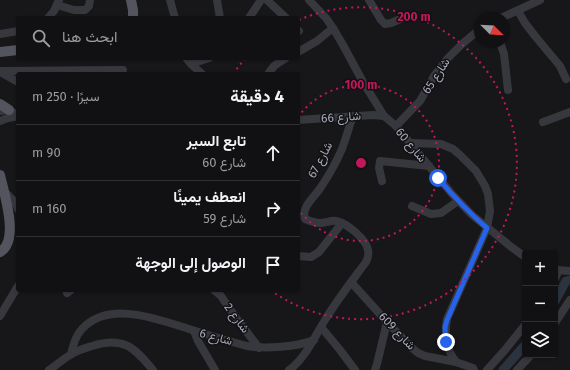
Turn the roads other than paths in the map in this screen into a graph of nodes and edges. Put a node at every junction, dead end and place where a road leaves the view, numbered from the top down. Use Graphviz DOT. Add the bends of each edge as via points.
graph roads {
  1 [pos="90,0"];
  2 [pos="131,0"];
  3 [pos="170,0"];
  4 [pos="217,0"];
  5 [pos="261,0"];
  6 [pos="267,0"];
  7 [pos="309,0"];
  8 [pos="369,0"];
  9 [pos="540,0"];
  10 [pos="58,3"];
  11 [pos="518,11"];
  12 [pos="510,14"];
  13 [pos="50,16"];
  14 [pos="133,16"];
  15 [pos="174,16"];
  16 [pos="220,16"];
  17 [pos="250,16"];
  18 [pos="284,16"];
  19 [pos="405,17"];
  20 [pos="333,28"];
  21 [pos="16,31"];
  22 [pos="0,34"];
  23 [pos="474,34"];
  24 [pos="502,48"];
  25 [pos="16,50"];
  26 [pos="300,51"];
  27 [pos="0,52"];
  28 [pos="283,60"];
  29 [pos="188,61"];
  30 [pos="123,70"];
  31 [pos="0,71"];
  32 [pos="52,72"];
  33 [pos="200,72"];
  34 [pos="270,72"];
  35 [pos="566,79"];
  36 [pos="16,81"];
  37 [pos="508,90"];
  38 [pos="0,104"];
  39 [pos="570,112"];
  40 [pos="11,113"];
  41 [pos="352,116"];
  42 [pos="384,116"];
  43 [pos="0,120"];
  44 [pos="300,120"];
  45 [pos="543,122"];
  46 [pos="396,126"];
  47 [pos="410,143"];
  48 [pos="429,166"];
  49 [pos="0,175"];
  50 [pos="382,182"];
  51 [pos="3,190"];
  52 [pos="458,201"];
  53 [pos="16,204"];
  54 [pos="412,206"];
  55 [pos="302,207"];
  56 [pos="301,218"];
  57 [pos="342,223"];
  58 [pos="487,228"];
  59 [pos="0,252"];
  60 [pos="522,255"];
  61 [pos="300,256"];
  62 [pos="351,282"];
  63 [pos="16,289"];
  64 [pos="216,292"];
  65 [pos="570,300"];
  66 [pos="0,316"];
  67 [pos="387,322"];
  68 [pos="556,322"];
  69 [pos="321,327"];
  70 [pos="522,329"];
  71 [pos="194,331"];
  72 [pos="522,335"];
  73 [pos="314,340"];
  74 [pos="259,348"];
  75 [pos="71,354"];
  76 [pos="528,358"];
  77 [pos="456,362"];
  78 [pos="474,369"];
  79 [pos="49,370"];
  80 [pos="153,370"];
  81 [pos="215,370"];
  82 [pos="289,370"];
  83 [pos="354,370"];
  84 [pos="375,370"];
  85 [pos="487,370"];
  86 [pos="491,370"];
  87 [pos="517,370"];
  1 -- 10 [label="street" via="85,10 74,10"];
  2 -- 14 [label="main road"];
  3 -- 15 [label="street"];
  4 -- 16 [label="street"];
  5 -- 17 [label="street"];
  6 -- 18 [label="street"];
  7 -- 20 [label="street, شارع 60"];
  8 -- 19 [label="street" via="385,24"];
  9 -- 11 [label="street"];
  10 -- 13 [label="street"];
  11 -- 12 [label="street"];
  11 -- 35 [label="street" via="560,66"];
  20 -- 26 [label="street"];
  20 -- 42 [label="street, شارع 60"];
  21 -- 22 [label="street"];
  23 -- 46 [label="street, شارع 65" via="448,58 420,101"];
  24 -- 37 [label="street"];
  25 -- 27 [label="main road"];
  28 -- 34 [label="street"];
  29 -- 33 [label="street"];
  30 -- 32 [label="street"];
  31 -- 32 [label="street"];
  31 -- 36 [label="street"];
  38 -- 40 [label="main road"];
  39 -- 45 [label="street"];
  40 -- 43 [label="street" via="8,118"];
  41 -- 42 [label="street, شارع 66"];
  41 -- 44 [label="street, شارع 66"];
  41 -- 55 [label="street, شارع 67" via="333,168 319,190"];
  42 -- 46 [label="street, شارع 60"];
  46 -- 47 [label="street, شارع 60"];
  47 -- 48 [label="street, شارع 60"];
  47 -- 58 [label="street" via="444,145 453,149 476,171 485,186 490,202"];
  48 -- 50 [label="street" via="380,162"];
  48 -- 52 [label="street, شارع 60"];
  49 -- 51 [label="main road"];
  51 -- 53 [label="street"];
  51 -- 59 [label="main road" via="10,235 6,246"];
  52 -- 54 [label="street" via="436,214"];
  52 -- 58 [label="street, شارع 60"];
  55 -- 56 [label="street, شارع 67"];
  56 -- 57 [label="street, شارع 67" via="310,222"];
  57 -- 61 [label="street" via="319,252 311,257"];
  57 -- 62 [label="street" via="363,241 368,251 366,262"];
  58 -- 60 [label="street, شارع 60"];
  58 -- 77 [label="street" via="445,327 448,349"];
  62 -- 67 [label="street, شارع 609"];
  62 -- 69 [label="street"];
  63 -- 66 [label="street"];
  64 -- 74 [label="street, شارع 2"];
  65 -- 68 [label="street"];
  67 -- 77 [label="street, شارع 609" via="418,353"];
  67 -- 84 [label="street"];
  69 -- 73 [label="street"];
  69 -- 83 [label="street"];
  70 -- 85 [label="street"];
  71 -- 74 [label="street, شارع 6"];
  71 -- 75 [label="street, شارع 6" via="137,315 110,314 92,321 82,329"];
  71 -- 81 [label="street"];
  72 -- 86 [label="street"];
  73 -- 74 [label="street, شارع 6" via="308,343"];
  73 -- 82 [label="street"];
  75 -- 79 [label="street"];
  75 -- 80 [label="street" via="104,343 117,342 140,354"];
  76 -- 87 [label="street"];
  77 -- 78 [label="street, شارع 609"];
  78 -- 85 [label="street, شارع 609"];
}
